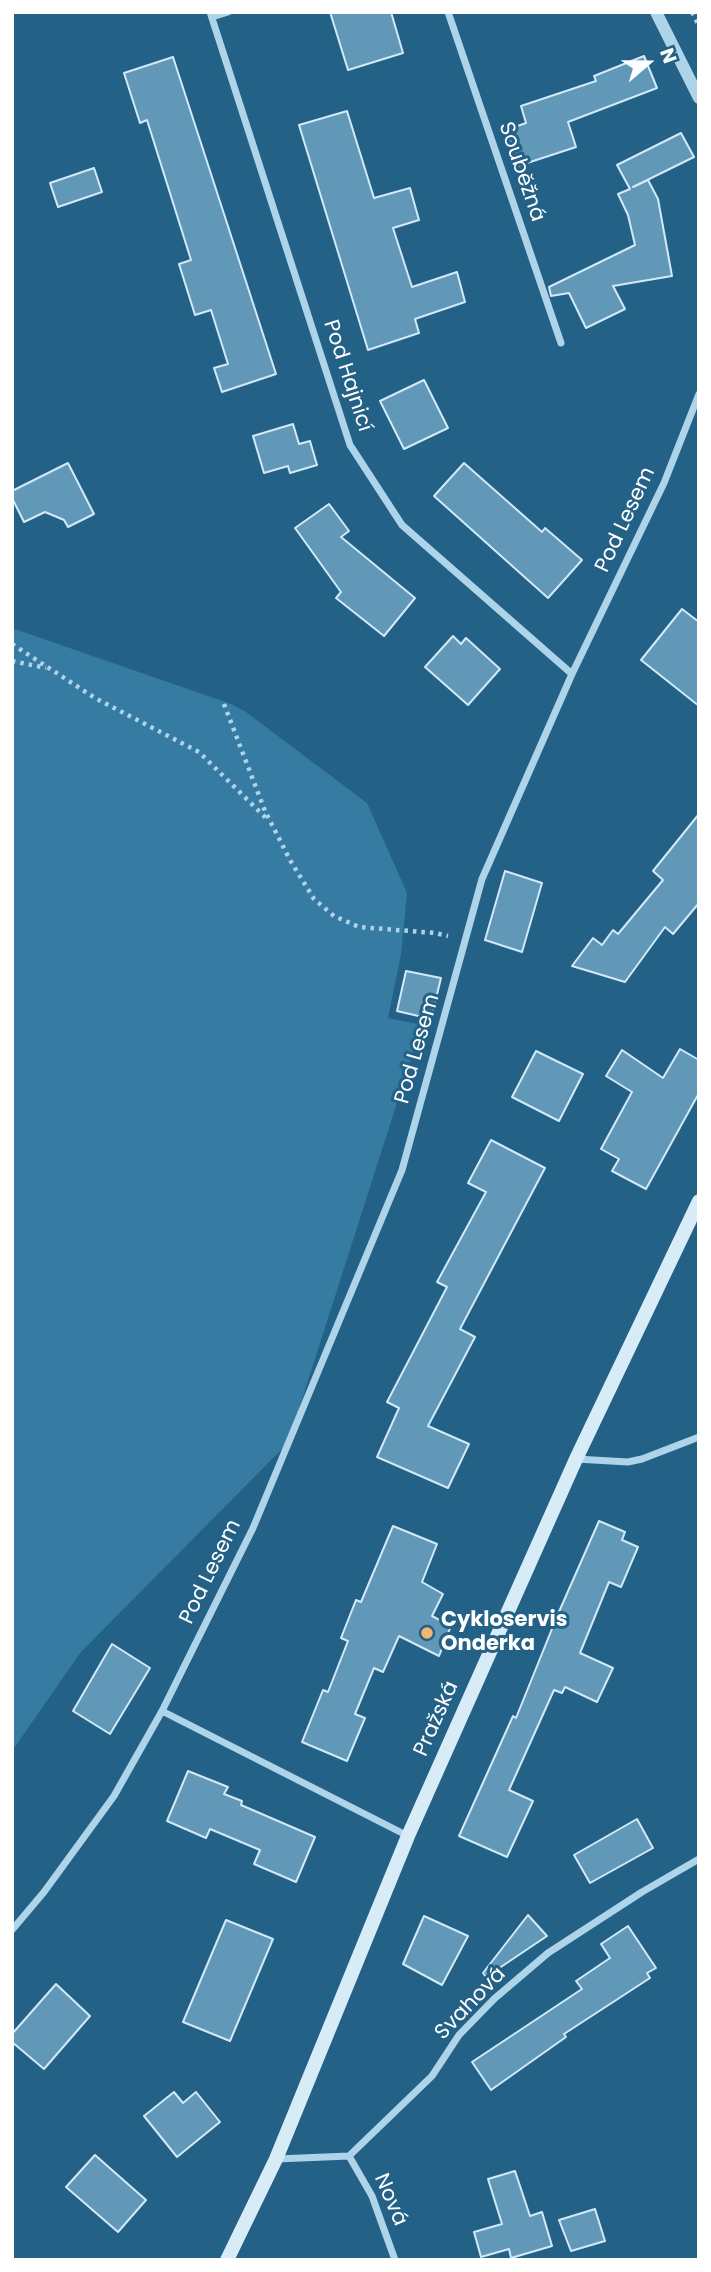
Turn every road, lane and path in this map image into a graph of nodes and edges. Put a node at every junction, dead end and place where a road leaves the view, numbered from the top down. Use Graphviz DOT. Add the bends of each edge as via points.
graph roads {
  1 [pos="228,12"];
  2 [pos="448,12"];
  3 [pos="656,12"];
  4 [pos="692,12"];
  5 [pos="211,15"];
  6 [pos="699,26"];
  7 [pos="699,98"];
  8 [pos="561,343"];
  9 [pos="699,394"];
  10 [pos="12,644"];
  11 [pos="12,661"];
  12 [pos="50,669"];
  13 [pos="572,674"];
  14 [pos="224,704"];
  15 [pos="271,823"];
  16 [pos="466,941"];
  17 [pos="699,1201"];
  18 [pos="699,1437"];
  19 [pos="576,1459"];
  20 [pos="162,1710"];
  21 [pos="408,1836"];
  22 [pos="699,1859"];
  23 [pos="12,1930"];
  24 [pos="349,2156"];
  25 [pos="276,2159"];
  26 [pos="227,2260"];
  27 [pos="395,2260"];
  1 -- 5 [label="street"];
  2 -- 8 [label="street, Souběžná"];
  3 -- 7 [label="street"];
  4 -- 6 [label="path"];
  5 -- 13 [label="street, Pod Hajnicí" via="350,445 402,525"];
  9 -- 13 [label="street, Pod Lesem" via="664,483"];
  10 -- 12 [label="path"];
  11 -- 12 [label="path"];
  12 -- 15 [label="path" via="199,752"];
  13 -- 16 [label="street, Pod Lesem" via="482,879"];
  14 -- 15 [label="path"];
  15 -- 16 [label="path" via="314,899 334,916 359,927 435,933"];
  16 -- 20 [label="street, Pod Lesem" via="402,1170 253,1528"];
  17 -- 19 [label="main road, Pražská"];
  18 -- 19 [label="street" via="642,1460"];
  19 -- 21 [label="main road, Pražská"];
  20 -- 21 [label="street"];
  20 -- 23 [label="street, Pod Lesem" via="114,1797"];
  21 -- 25 [label="main road, Pražská"];
  22 -- 24 [label="street, Svahová" via="548,1953 459,2035 432,2076"];
  24 -- 25 [label="street"];
  24 -- 27 [label="street, Nová" via="372,2196"];
  25 -- 26 [label="main road, Pražská"];
}
